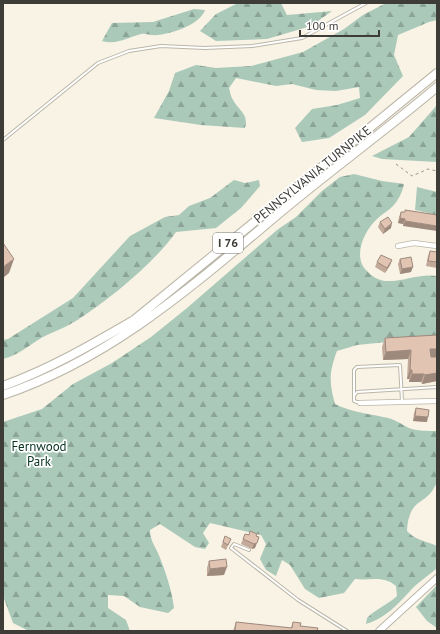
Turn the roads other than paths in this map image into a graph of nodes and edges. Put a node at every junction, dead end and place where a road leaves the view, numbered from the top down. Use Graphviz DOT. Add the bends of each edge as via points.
graph roads {
  1 [pos="366,3"];
  2 [pos="437,73"];
  3 [pos="437,87"];
  4 [pos="3,140"];
  5 [pos="398,246"];
  6 [pos="437,246"];
  7 [pos="3,386"];
  8 [pos="437,387"];
  9 [pos="401,389"];
  10 [pos="3,395"];
  11 [pos="354,396"];
  12 [pos="437,401"];
  13 [pos="402,402"];
  14 [pos="360,403"];
  15 [pos="249,550"];
  16 [pos="437,578"];
  17 [pos="347,631"];
  18 [pos="380,631"];
  1 -- 4 [label="lane" via="302,38 252,46 161,46 129,51 98,63"];
  2 -- 7 [label="highway, PENNSYLVANIA TURNPIKE / I 76" via="134,320 87,348"];
  3 -- 10 [label="highway, PENNSYLVANIA TURNPIKE / I 76" via="141,325 93,355 38,383"];
  5 -- 6 [label="street" via="414,243"];
  8 -- 9 [label="lane"];
  9 -- 11 [label="lane" via="357,392"];
  9 -- 11 [label="lane" via="400,365 357,368 354,370"];
  9 -- 13 [label="lane"];
  11 -- 14 [label="lane" via="354,401"];
  12 -- 13 [label="street"];
  13 -- 14 [label="street"];
  15 -- 17 [label="lane" via="234,544 231,548 298,600"];
  16 -- 18 [label="main road"];
}
